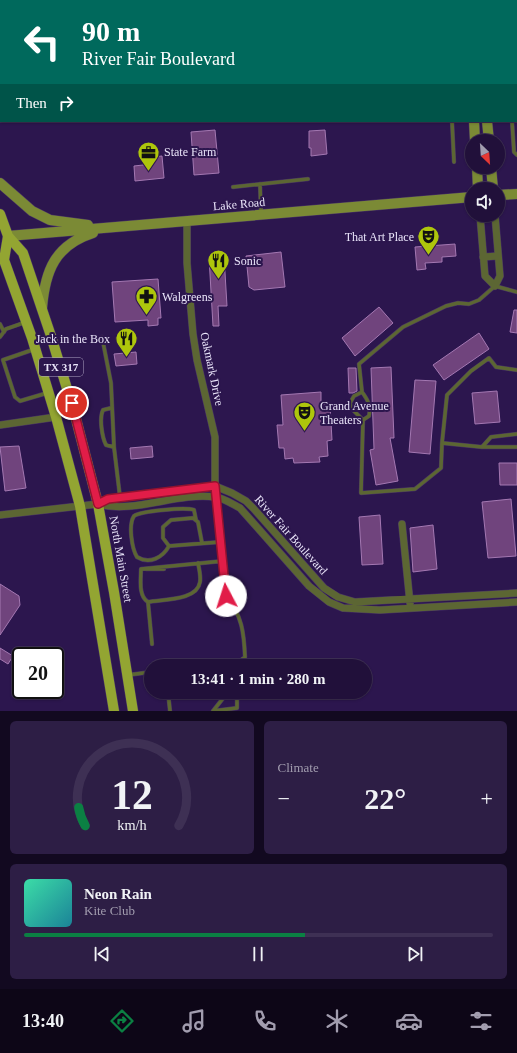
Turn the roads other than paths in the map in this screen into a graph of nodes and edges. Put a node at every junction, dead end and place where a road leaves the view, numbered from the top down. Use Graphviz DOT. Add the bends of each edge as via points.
graph roads {
  1 [pos="452,122"];
  2 [pos="474,122"];
  3 [pos="487,122"];
  4 [pos="512,122"];
  5 [pos="475,134"];
  6 [pos="488,134"];
  7 [pos="517,155"];
  8 [pos="454,162"];
  9 [pos="308,179"];
  10 [pos="0,184"];
  11 [pos="260,184"];
  12 [pos="234,187"];
  13 [pos="517,194"];
  14 [pos="505,195"];
  15 [pos="465,198"];
  16 [pos="0,214"];
  17 [pos="262,215"];
  18 [pos="186,222"];
  19 [pos="480,222"];
  20 [pos="496,222"];
  21 [pos="108,228"];
  22 [pos="4,236"];
  23 [pos="498,256"];
  24 [pos="483,257"];
  25 [pos="495,286"];
  26 [pos="517,292"];
  27 [pos="42,308"];
  28 [pos="27,322"];
  29 [pos="0,324"];
  30 [pos="4,332"];
  31 [pos="0,337"];
  32 [pos="102,337"];
  33 [pos="36,349"];
  34 [pos="1,360"];
  35 [pos="517,370"];
  36 [pos="49,392"];
  37 [pos="362,392"];
  38 [pos="111,408"];
  39 [pos="56,417"];
  40 [pos="363,420"];
  41 [pos="0,425"];
  42 [pos="517,434"];
  43 [pos="442,443"];
  44 [pos="114,446"];
  45 [pos="482,447"];
  46 [pos="517,447"];
  47 [pos="215,486"];
  48 [pos="120,497"];
  49 [pos="214,497"];
  50 [pos="98,504"];
  51 [pos="80,506"];
  52 [pos="0,515"];
  53 [pos="196,520"];
  54 [pos="402,524"];
  55 [pos="220,542"];
  56 [pos="202,543"];
  57 [pos="169,546"];
  58 [pos="223,561"];
  59 [pos="198,563"];
  60 [pos="517,593"];
  61 [pos="338,597"];
  62 [pos="410,600"];
  63 [pos="148,602"];
  64 [pos="517,602"];
  65 [pos="334,604"];
  66 [pos="411,609"];
  67 [pos="152,644"];
  68 [pos="243,659"];
  69 [pos="144,673"];
  70 [pos="127,675"];
  71 [pos="169,699"];
  72 [pos="222,699"];
  73 [pos="237,699"];
  74 [pos="114,711"];
  75 [pos="133,711"];
  76 [pos="170,711"];
  77 [pos="213,711"];
  1 -- 8 [label="lane"];
  2 -- 5 [label="main road"];
  3 -- 6 [label="main road"];
  4 -- 7 [label="lane" via="514,152"];
  9 -- 11 [label="lane"];
  10 -- 21 [label="main road" via="32,211 50,220"];
  11 -- 12 [label="lane"];
  11 -- 17 [label="lane"];
  13 -- 14 [label="main road"];
  15 -- 17 [label="main road, Lake Road"];
  16 -- 22 [label="main road, North Main Street / TX 317"];
  17 -- 18 [label="main road, Lake Road"];
  18 -- 21 [label="main road, Lake Road"];
  18 -- 47 [label="street, Oakmark Drive" via="193,334 215,437"];
  19 -- 24 [label="street"];
  20 -- 23 [label="street"];
  21 -- 22 [label="main road, Lake Road"];
  21 -- 27 [label="main road" via="83,236 58,255 46,279"];
  22 -- 27 [label="main road, North Main Street / TX 317" via="23,253"];
  22 -- 28 [label="main road, North Main Street / TX 317" via="4,260"];
  23 -- 24 [label="street"];
  23 -- 25 [label="street" via="500,276"];
  24 -- 25 [label="street" via="485,276"];
  25 -- 26 [label="lane"];
  25 -- 37 [label="lane" via="479,300 469,304 446,306 403,326 359,364"];
  27 -- 50 [label="main road, North Main Street / TX 317" via="75,415"];
  28 -- 30 [label="lane"];
  28 -- 33 [label="main road, North Main Street / TX 317"];
  29 -- 30 [label="lane"];
  30 -- 31 [label="lane"];
  32 -- 38 [label="lane" via="111,383"];
  33 -- 34 [label="lane"];
  33 -- 36 [label="main road, North Main Street / TX 317"];
  34 -- 36 [label="lane" via="15,397 20,401"];
  35 -- 43 [label="lane" via="496,367 489,358 447,394"];
  36 -- 39 [label="main road, North Main Street / TX 317"];
  37 -- 40 [label="lane" via="369,402 370,410 369,416"];
  37 -- 40 [label="lane" via="354,396 350,403 351,408"];
  38 -- 44 [label="lane"];
  38 -- 44 [label="lane" via="103,410 102,416 106,446"];
  39 -- 41 [label="street"];
  39 -- 51 [label="main road, North Main Street / TX 317"];
  40 -- 43 [label="lane" via="361,493 415,489 441,468"];
  42 -- 45 [label="lane" via="492,437"];
  43 -- 45 [label="lane"];
  44 -- 48 [label="lane"];
  45 -- 46 [label="lane"];
  47 -- 48 [label="street, River Fair Boulevard"];
  47 -- 49 [label="street, Oakmark Drive"];
  47 -- 61 [label="street, River Fair Boulevard" via="246,501 315,579"];
  48 -- 50 [label="street, River Fair Boulevard"];
  49 -- 50 [label="street, River Fair Boulevard" via="111,508"];
  49 -- 55 [label="lane"];
  49 -- 65 [label="street, River Fair Boulevard" via="227,500 245,512 309,586 318,595"];
  50 -- 51 [label="street, River Fair Boulevard"];
  50 -- 70 [label="main road, North Main Street / TX 317"];
  51 -- 52 [label="street, River Fair Boulevard"];
  51 -- 74 [label="main road, North Main Street / TX 317"];
  53 -- 56 [label="lane" via="200,527"];
  53 -- 57 [label="lane" via="186,517 164,524 163,538"];
  53 -- 57 [label="lane" via="194,510 185,508 134,516 131,523 134,548 138,557 144,560 159,558"];
  54 -- 62 [label="street"];
  55 -- 56 [label="lane"];
  55 -- 58 [label="lane"];
  56 -- 57 [label="lane"];
  58 -- 59 [label="lane"];
  58 -- 68 [label="lane" via="226,596 235,607 244,633 245,657"];
  59 -- 63 [label="lane" via="200,581 195,592"];
  59 -- 63 [label="lane" via="141,569 142,597"];
  60 -- 62 [label="street, River Fair Boulevard"];
  61 -- 62 [label="street, River Fair Boulevard" via="355,602"];
  61 -- 65 [label="street"];
  62 -- 66 [label="street"];
  63 -- 67 [label="lane"];
  64 -- 66 [label="street, River Fair Boulevard"];
  65 -- 66 [label="street, River Fair Boulevard" via="343,608 368,611"];
  69 -- 70 [label="lane"];
  70 -- 75 [label="main road, North Main Street / TX 317"];
  71 -- 76 [label="lane"];
  72 -- 77 [label="lane"];
  73 -- 77 [label="lane" via="237,708"];
}
